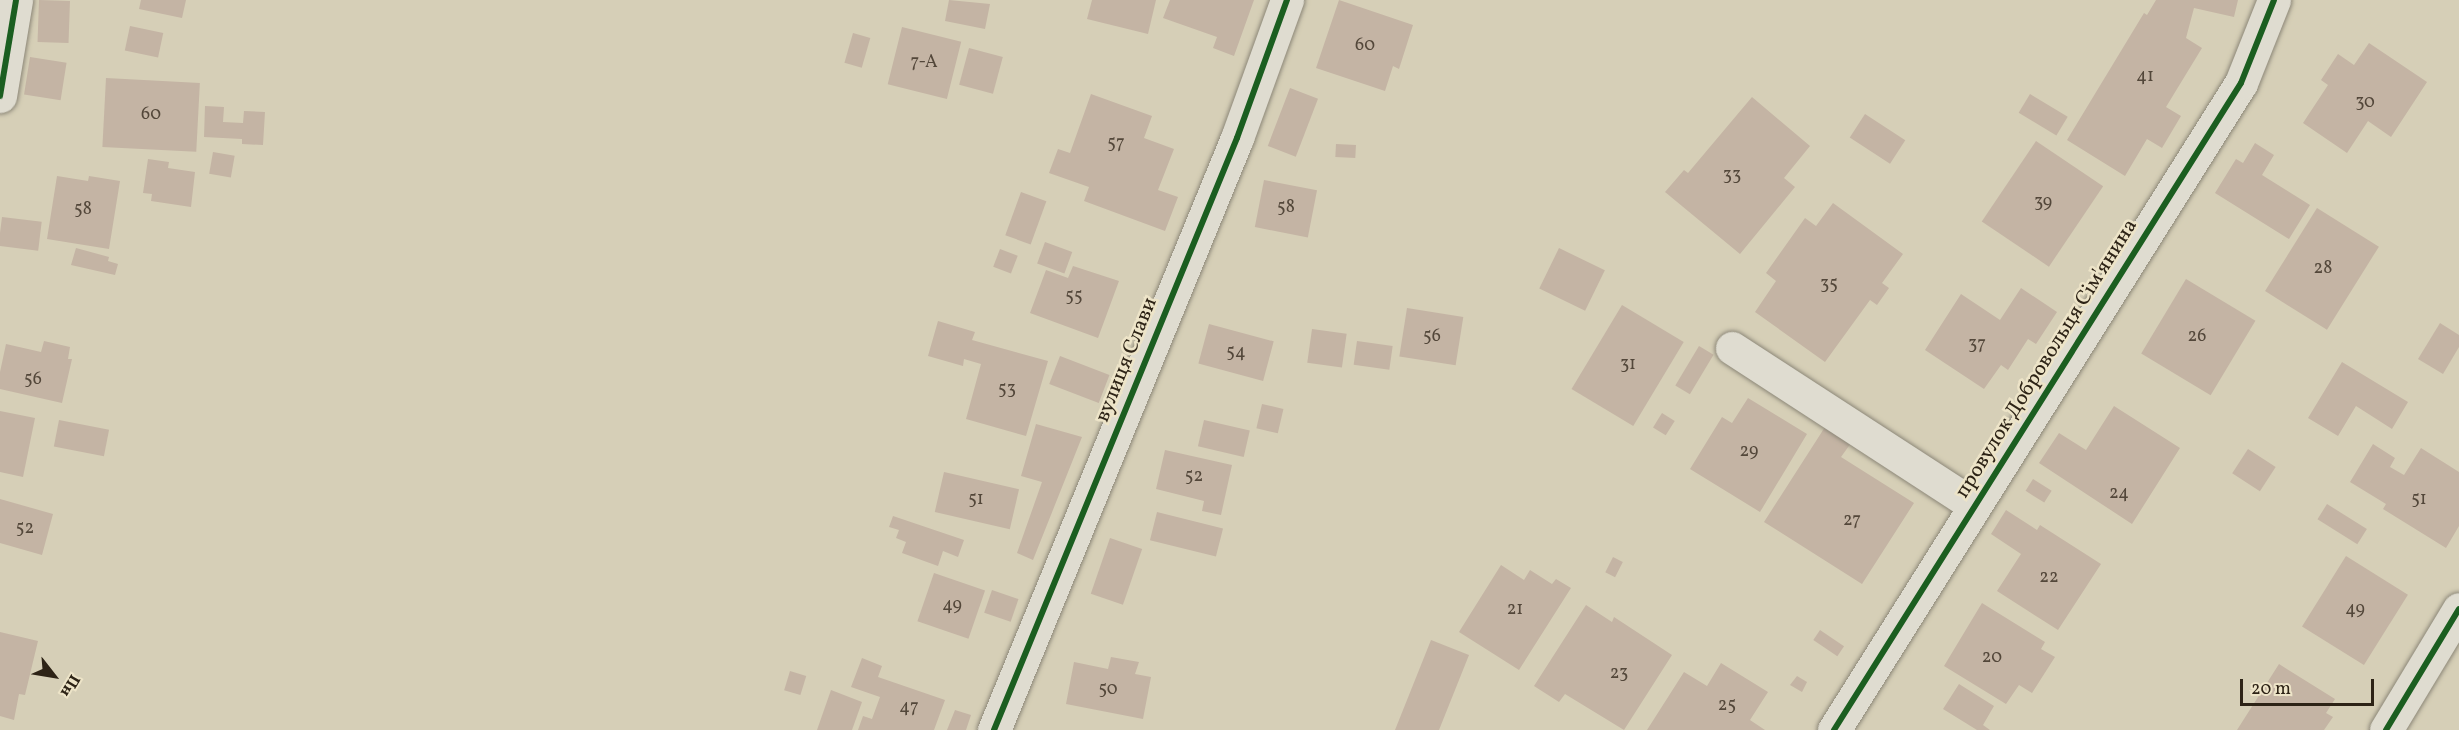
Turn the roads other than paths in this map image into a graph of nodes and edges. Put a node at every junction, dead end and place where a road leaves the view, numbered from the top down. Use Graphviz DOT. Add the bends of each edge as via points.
graph roads {
  1 [pos="15,0"];
  2 [pos="1287,0"];
  3 [pos="2274,0"];
  4 [pos="0,96"];
  5 [pos="1732,348"];
  6 [pos="1974,505"];
  7 [pos="2459,609"];
  8 [pos="994,730"];
  9 [pos="1834,730"];
  10 [pos="2386,730"];
  1 -- 4 [label="street"];
  2 -- 8 [label="street, вулиця Слави" via="1237,138"];
  3 -- 6 [label="street, провулок Добровольця Сім'янина" via="2241,84"];
  5 -- 6 [label="street, провулок Добровольця Сім'янина"];
  6 -- 9 [label="street, провулок Добровольця Сім'янина"];
  7 -- 10 [label="street"];
}
